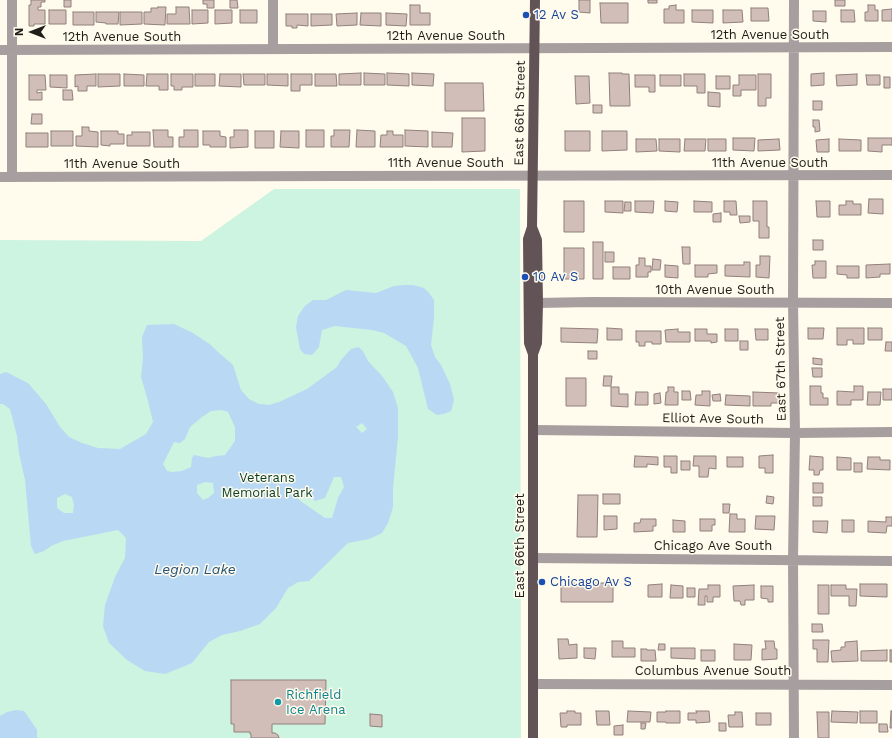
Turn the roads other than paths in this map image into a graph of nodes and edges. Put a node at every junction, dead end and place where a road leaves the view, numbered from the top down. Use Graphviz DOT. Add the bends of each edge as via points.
graph roads {
  1 [pos="12,0"];
  2 [pos="273,0"];
  3 [pos="535,0"];
  4 [pos="794,0"];
  5 [pos="793,48"];
  6 [pos="892,48"];
  7 [pos="273,49"];
  8 [pos="534,49"];
  9 [pos="0,50"];
  10 [pos="12,50"];
  11 [pos="533,176"];
  12 [pos="794,176"];
  13 [pos="892,176"];
  14 [pos="0,177"];
  15 [pos="12,177"];
  16 [pos="532,227"];
  17 [pos="538,303"];
  18 [pos="793,303"];
  19 [pos="892,303"];
  20 [pos="533,354"];
  21 [pos="533,430"];
  22 [pos="892,432"];
  23 [pos="795,433"];
  24 [pos="533,558"];
  25 [pos="793,559"];
  26 [pos="892,560"];
  27 [pos="534,684"];
  28 [pos="794,684"];
  29 [pos="892,685"];
  30 [pos="533,738"];
  31 [pos="794,738"];
  1 -- 10 [label="street"];
  2 -- 7 [label="street"];
  3 -- 8 [label="main road, East 66th Street"];
  4 -- 5 [label="street, East 67th Street"];
  5 -- 6 [label="street, 12th Avenue South"];
  5 -- 8 [label="street, 12th Avenue South"];
  5 -- 12 [label="street, East 67th Street"];
  7 -- 8 [label="street, 12th Avenue South"];
  7 -- 10 [label="street, 12th Avenue South"];
  8 -- 11 [label="main road, East 66th Street"];
  9 -- 10 [label="street, 12th Avenue South"];
  10 -- 15 [label="street"];
  11 -- 12 [label="street, 11th Avenue South"];
  11 -- 15 [label="street, 11th Avenue South"];
  11 -- 16 [label="main road, East 66th Street"];
  12 -- 13 [label="street, 11th Avenue South"];
  12 -- 18 [label="street, East 67th Street"];
  14 -- 15 [label="street, 11th Avenue South"];
  16 -- 17 [label="main road, East 66th Street" via="537,240"];
  16 -- 20 [label="main road, East 66th Street" via="528,239 528,285 529,343"];
  17 -- 18 [label="street, 10th Avenue South"];
  17 -- 20 [label="main road, East 66th Street" via="537,343"];
  18 -- 19 [label="street, 10th Avenue South"];
  18 -- 23 [label="street, East 67th Street"];
  20 -- 21 [label="main road, East 66th Street"];
  21 -- 23 [label="street, Elliot Ave South"];
  21 -- 24 [label="main road, East 66th Street"];
  22 -- 23 [label="street, Elliot Ave South"];
  23 -- 25 [label="street, East 67th Street"];
  24 -- 25 [label="street, Chicago Ave South"];
  24 -- 27 [label="main road, East 66th Street"];
  25 -- 26 [label="street, Chicago Ave South"];
  25 -- 28 [label="street, East 67th Street"];
  27 -- 28 [label="street, Columbus Avenue South"];
  27 -- 30 [label="main road, East 66th Street"];
  28 -- 29 [label="street, Columbus Avenue South"];
  28 -- 31 [label="street, East 67th Street"];
}
